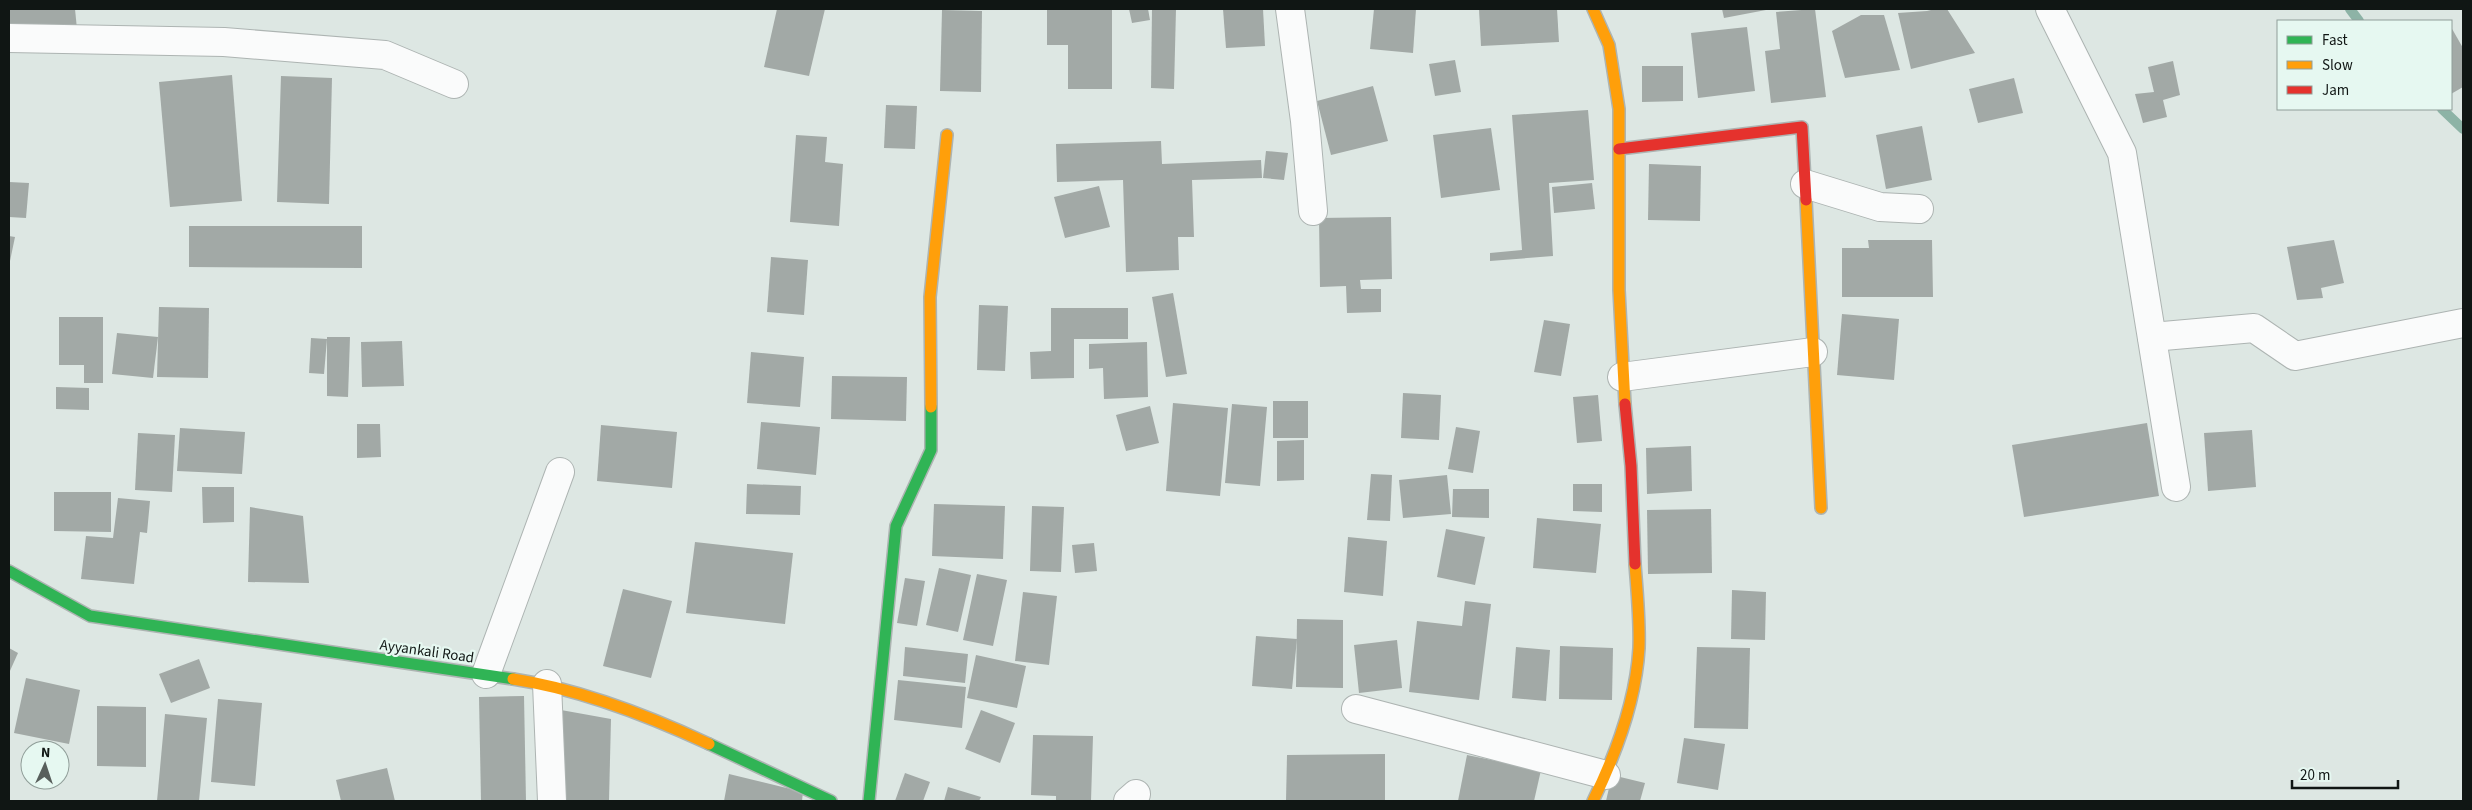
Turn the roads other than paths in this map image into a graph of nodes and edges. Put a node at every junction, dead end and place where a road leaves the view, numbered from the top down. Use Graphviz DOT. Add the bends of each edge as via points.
graph roads {
  1 [pos="1290,9"];
  2 [pos="1593,9"];
  3 [pos="2050,9"];
  4 [pos="9,38"];
  5 [pos="454,84"];
  6 [pos="947,135"];
  7 [pos="1618,149"];
  8 [pos="1805,184"];
  9 [pos="1919,209"];
  10 [pos="1313,211"];
  11 [pos="2463,323"];
  12 [pos="2152,337"];
  13 [pos="1813,352"];
  14 [pos="1622,377"];
  15 [pos="560,472"];
  16 [pos="2176,487"];
  17 [pos="1821,508"];
  18 [pos="9,571"];
  19 [pos="486,674"];
  20 [pos="548,684"];
  21 [pos="1356,709"];
  22 [pos="1606,775"];
  23 [pos="552,801"];
  24 [pos="832,801"];
  25 [pos="868,801"];
  26 [pos="1593,801"];
  1 -- 10 [label="street"];
  2 -- 7 [label="street" via="1609,45 1620,109"];
  3 -- 12 [label="street" via="2122,153"];
  4 -- 5 [label="street" via="224,42 386,55"];
  6 -- 25 [label="street" via="930,297 931,450 896,526"];
  7 -- 8 [label="street" via="1802,127"];
  7 -- 14 [label="street"];
  8 -- 9 [label="street" via="1880,207"];
  8 -- 13 [label="street"];
  11 -- 12 [label="street" via="2295,356 2254,328"];
  12 -- 16 [label="street"];
  13 -- 14 [label="street"];
  13 -- 17 [label="street"];
  14 -- 22 [label="street" via="1631,466 1639,648 1630,705"];
  15 -- 19 [label="street"];
  18 -- 19 [label="street, Ayyankali Road" via="90,616"];
  19 -- 20 [label="street, Ayyankali Road"];
  20 -- 23 [label="street"];
  20 -- 24 [label="street, Ayyankali Road" via="668,725"];
  21 -- 22 [label="street"];
  22 -- 26 [label="street"];
}
